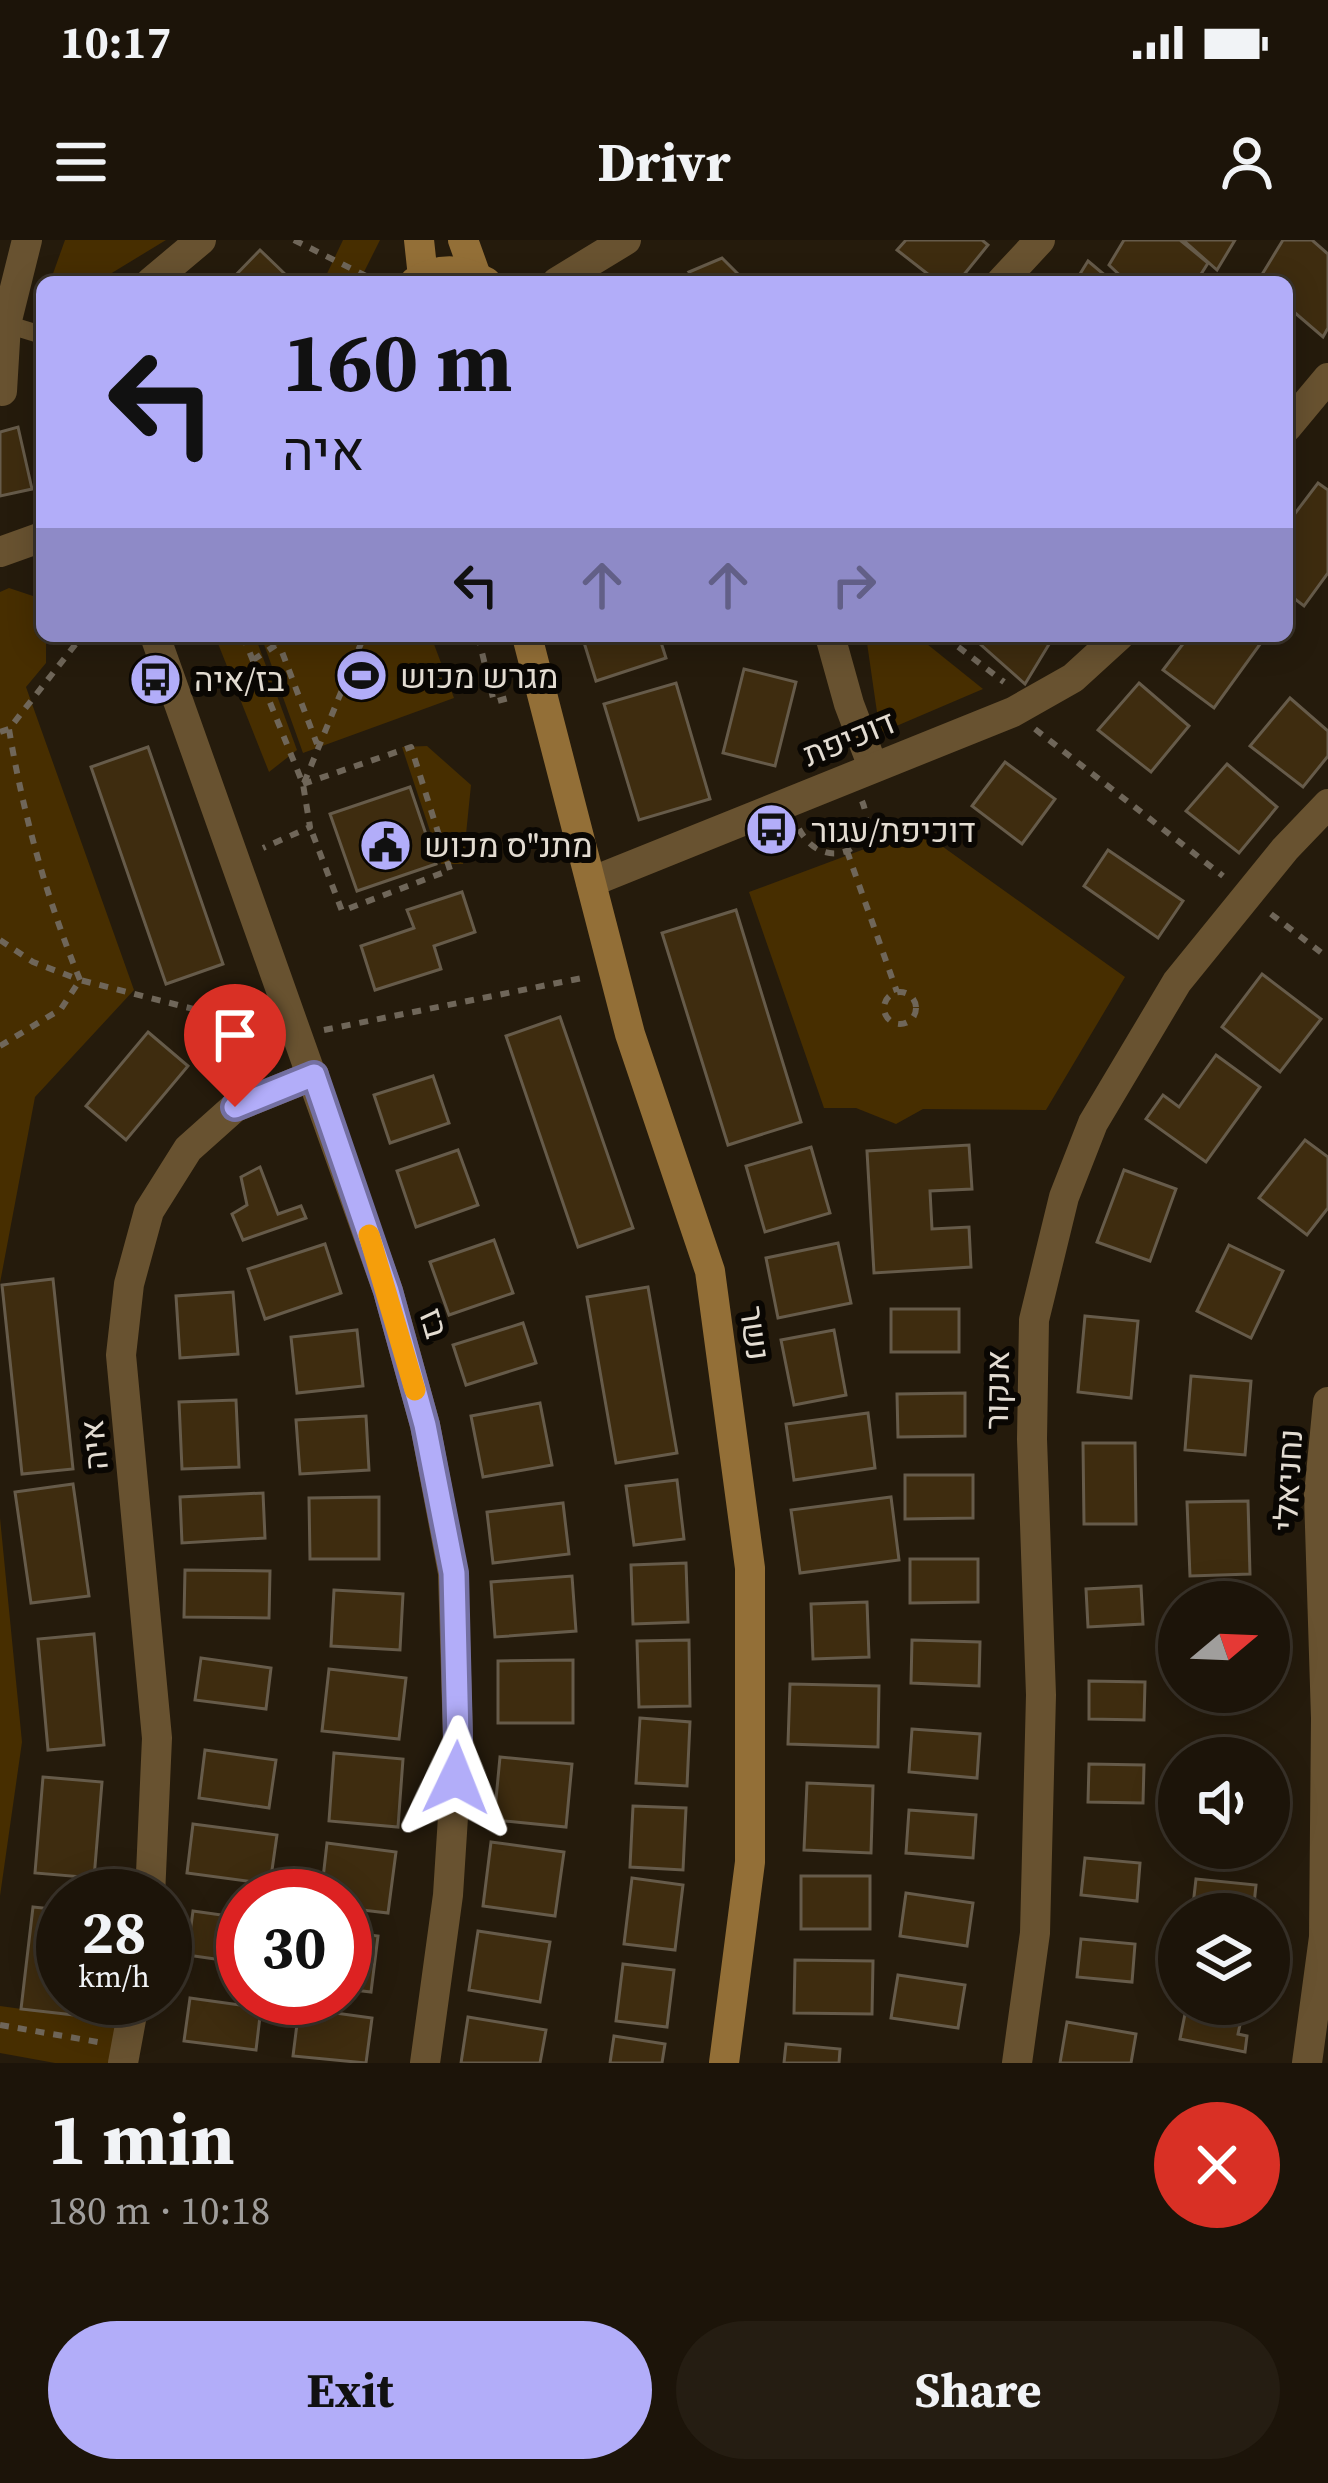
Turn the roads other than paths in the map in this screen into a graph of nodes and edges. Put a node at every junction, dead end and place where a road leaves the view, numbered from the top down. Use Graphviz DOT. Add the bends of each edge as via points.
graph roads {
  1 [pos="26,240"];
  2 [pos="201,240"];
  3 [pos="419,240"];
  4 [pos="463,240"];
  5 [pos="626,240"];
  6 [pos="1040,240"];
  7 [pos="158,276"];
  8 [pos="419,276"];
  9 [pos="429,276"];
  10 [pos="471,276"];
  11 [pos="480,276"];
  12 [pos="567,276"];
  13 [pos="1007,276"];
  14 [pos="6,324"];
  15 [pos="36,333"];
  16 [pos="1328,378"];
  17 [pos="2,391"];
  18 [pos="1293,420"];
  19 [pos="36,539"];
  20 [pos="0,552"];
  21 [pos="157,642"];
  22 [pos="528,642"];
  23 [pos="832,642"];
  24 [pos="1112,642"];
  25 [pos="862,771"];
  26 [pos="1328,804"];
  27 [pos="591,882"];
  28 [pos="314,1075"];
  29 [pos="1328,1402"];
  30 [pos="151,1869"];
  31 [pos="130,2025"];
  32 [pos="124,2055"];
  33 [pos="425,2063"];
  34 [pos="724,2063"];
  35 [pos="1017,2063"];
  36 [pos="1307,2063"];
  1 -- 14 [label="street"];
  2 -- 7 [label="street"];
  3 -- 8 [label="street"];
  4 -- 11 [label="street"];
  5 -- 12 [label="street"];
  6 -- 13 [label="street"];
  9 -- 10 [label="street"];
  14 -- 15 [label="lane"];
  14 -- 17 [label="street"];
  16 -- 18 [label="street"];
  19 -- 20 [label="street"];
  21 -- 28 [label="street, בז"];
  22 -- 27 [label="street, נשר"];
  23 -- 25 [label="street"];
  24 -- 25 [label="street, דוכיפת" via="1073,678 1022,707"];
  25 -- 27 [label="street, דוכיפת"];
  26 -- 35 [label="street, אנקור" via="1177,982 1094,1123 1064,1197 1034,1320 1038,1838"];
  27 -- 34 [label="street, נשר" via="630,1034 710,1271 750,1568 750,1862"];
  28 -- 30 [label="street, איה" via="235,1107 188,1149 149,1211 129,1284 121,1355 158,1738"];
  28 -- 33 [label="street, בז" via="388,1291 454,1573 458,1739"];
  29 -- 36 [label="street, נחניאלי" via="1319,1495 1324,1936"];
  31 -- 32 [label="street"];
}
